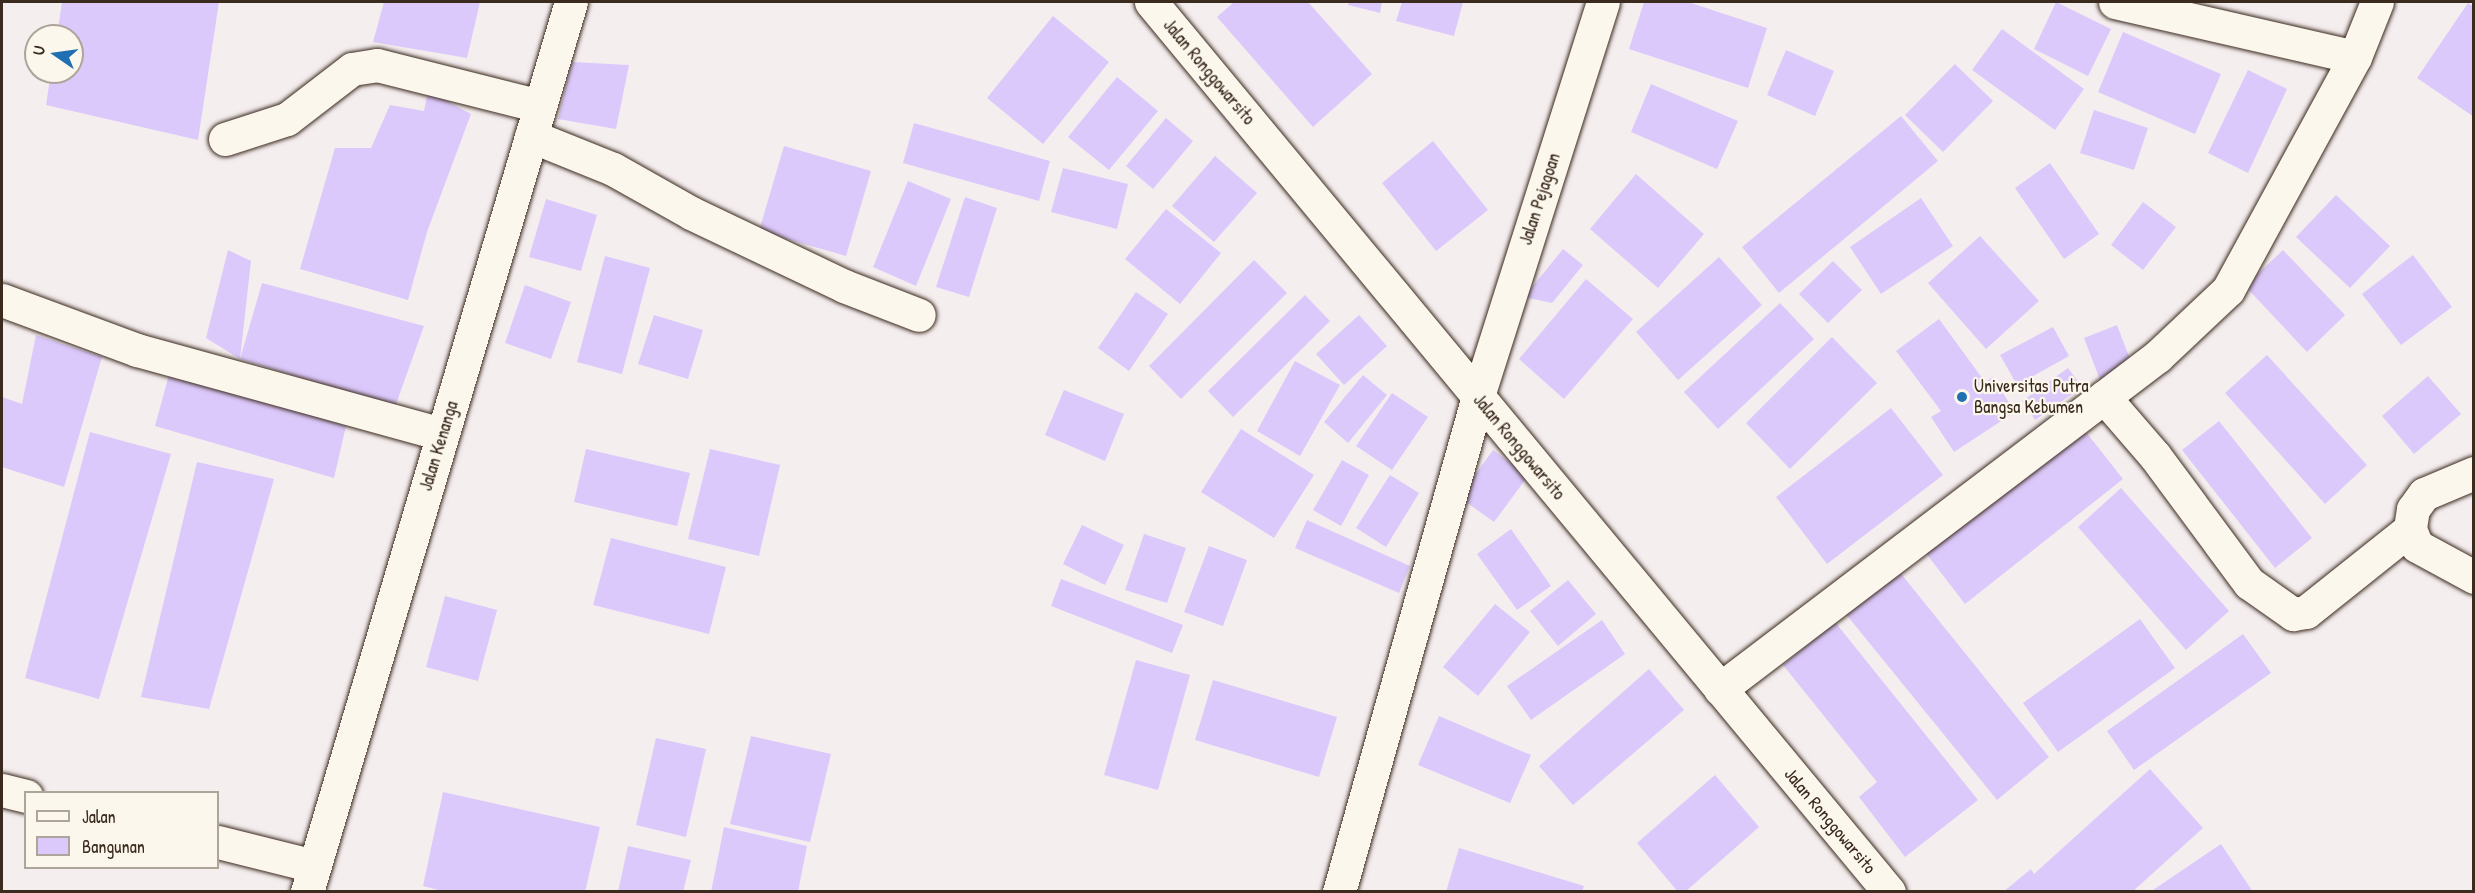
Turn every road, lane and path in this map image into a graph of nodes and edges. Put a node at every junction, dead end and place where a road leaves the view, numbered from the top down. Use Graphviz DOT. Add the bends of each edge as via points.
graph roads {
  1 [pos="571,2"];
  2 [pos="1150,2"];
  3 [pos="1603,2"];
  4 [pos="2115,2"];
  5 [pos="2376,2"];
  6 [pos="2355,57"];
  7 [pos="536,121"];
  8 [pos="225,139"];
  9 [pos="2,300"];
  10 [pos="919,315"];
  11 [pos="1478,396"];
  12 [pos="2104,397"];
  13 [pos="442,434"];
  14 [pos="2474,473"];
  15 [pos="2410,530"];
  16 [pos="2474,577"];
  17 [pos="1720,689"];
  18 [pos="2,790"];
  19 [pos="24,796"];
  20 [pos="219,842"];
  21 [pos="311,879"];
  22 [pos="1339,891"];
  23 [pos="1889,891"];
  1 -- 7 [label="street, Jalan Kenanga"];
  2 -- 11 [label="street, Jalan Ronggowarsito"];
  3 -- 11 [label="street, Jalan Pejagoan"];
  4 -- 6 [label="street"];
  5 -- 6 [label="street"];
  6 -- 12 [label="street" via="2229,290"];
  7 -- 8 [label="street" via="377,65 352,69 287,119"];
  7 -- 10 [label="street" via="691,213 844,286"];
  7 -- 13 [label="street, Jalan Kenanga"];
  9 -- 13 [label="street" via="137,350"];
  11 -- 17 [label="street, Jalan Ronggowarsito"];
  11 -- 22 [label="street, Jalan Pejagoan"];
  12 -- 15 [label="street" via="2155,456 2249,583 2293,614 2306,612"];
  12 -- 17 [label="street" via="1892,554"];
  13 -- 21 [label="street, Jalan Kenanga"];
  14 -- 15 [label="street" via="2424,494 2413,509"];
  15 -- 16 [label="street" via="2417,546"];
  17 -- 23 [label="street, Jalan Ronggowarsito"];
  18 -- 19 [label="street"];
  20 -- 21 [label="street"];
}
